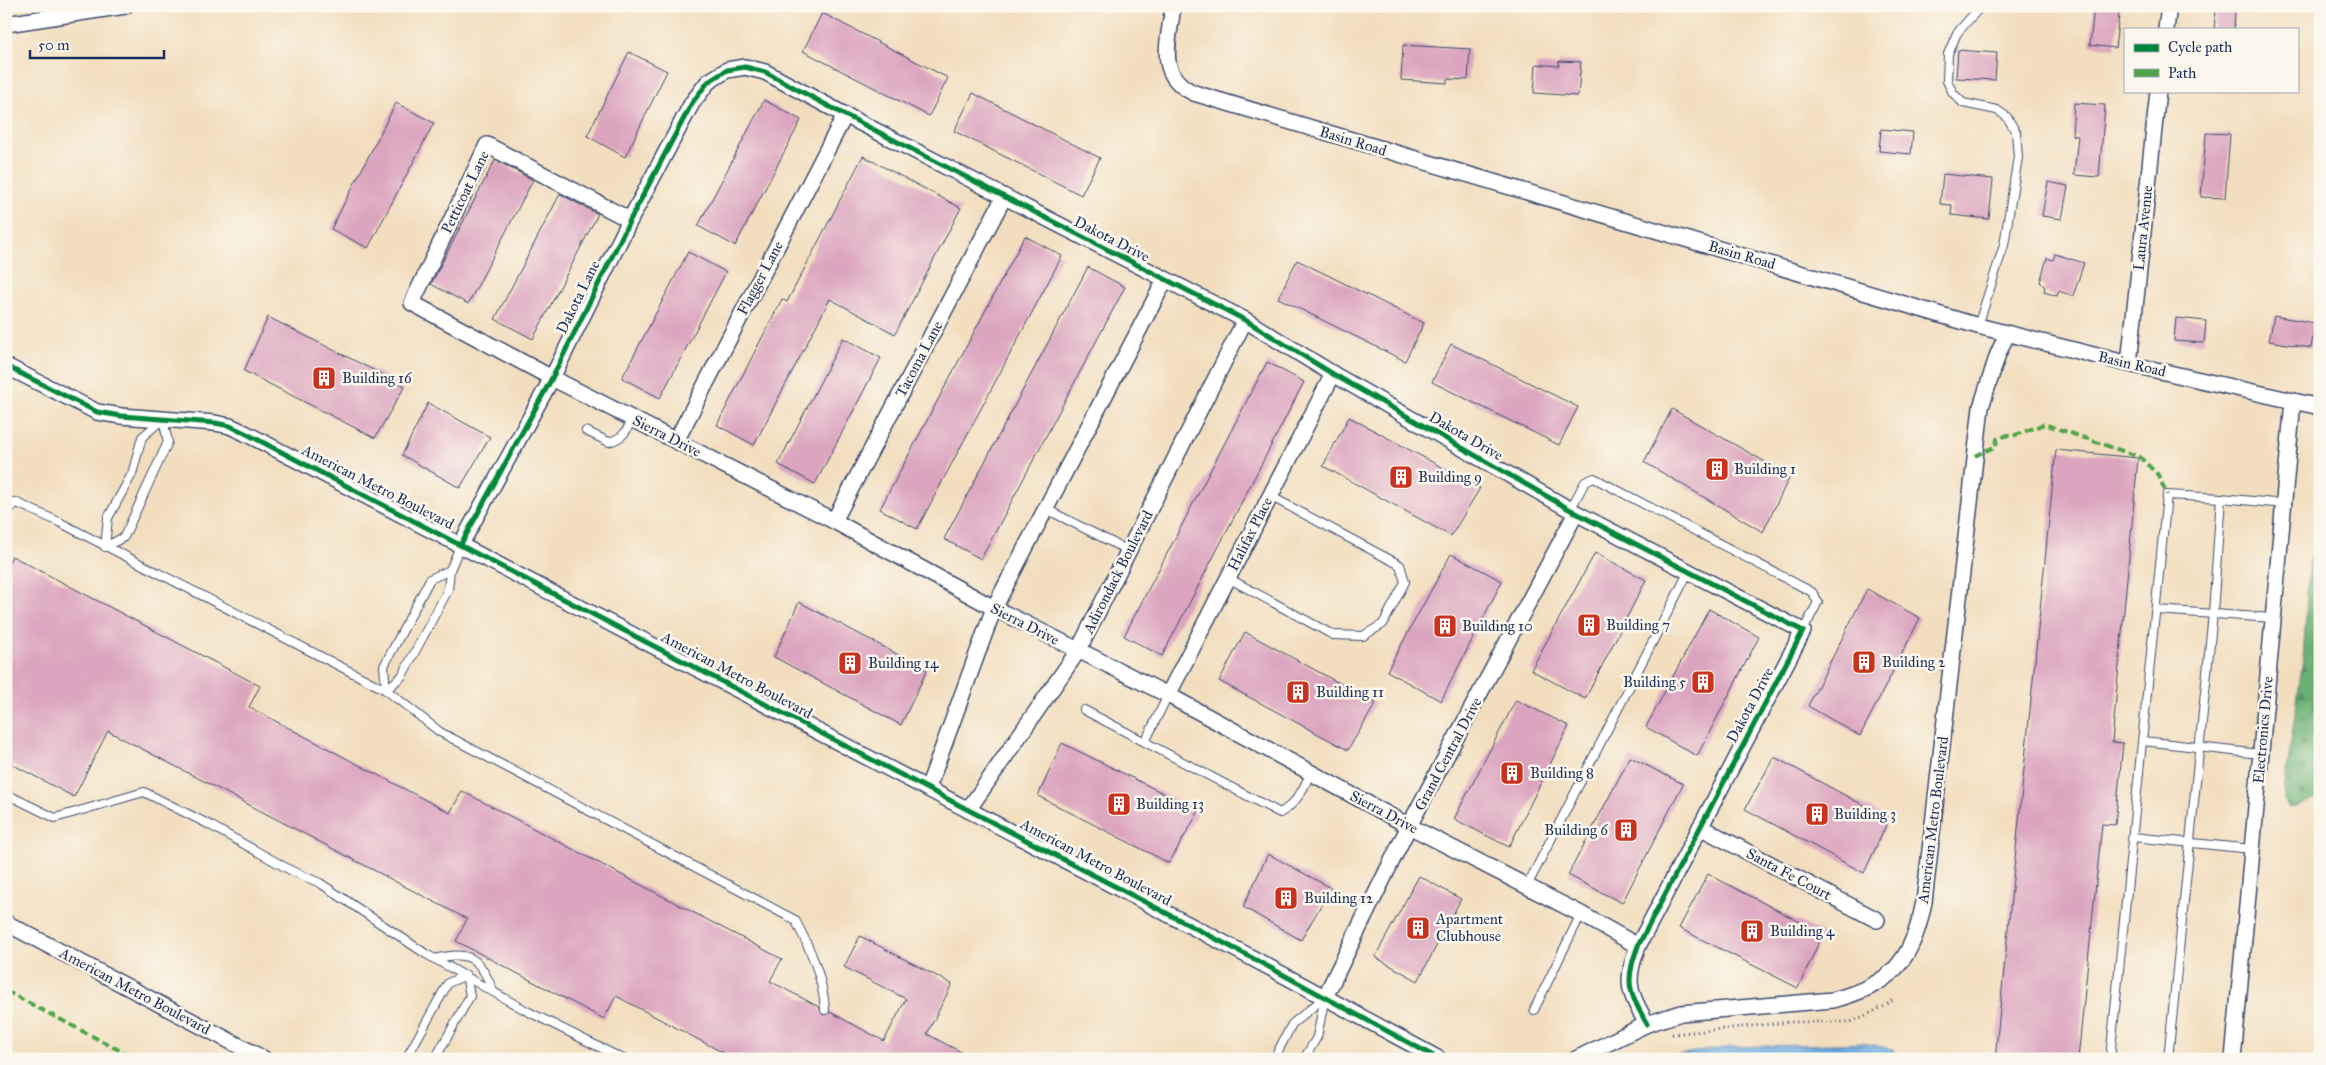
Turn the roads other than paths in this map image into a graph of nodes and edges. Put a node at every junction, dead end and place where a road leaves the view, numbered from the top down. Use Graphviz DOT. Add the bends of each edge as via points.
graph roads {
  1 [pos="125,6"];
  2 [pos="1173,6"];
  3 [pos="1981,6"];
  4 [pos="2169,6"];
  5 [pos="6,24"];
  6 [pos="2166,28"];
  7 [pos="727,70"];
  8 [pos="2158,92"];
  9 [pos="845,116"];
  10 [pos="1004,197"];
  11 [pos="630,220"];
  12 [pos="1165,280"];
  13 [pos="412,303"];
  14 [pos="1245,320"];
  15 [pos="1978,326"];
  16 [pos="2007,334"];
  17 [pos="2129,364"];
  18 [pos="6,366"];
  19 [pos="1333,374"];
  20 [pos="552,378"];
  21 [pos="2293,401"];
  22 [pos="2320,407"];
  23 [pos="632,418"];
  24 [pos="163,419"];
  25 [pos="586,431"];
  26 [pos="676,441"];
  27 [pos="1270,496"];
  28 [pos="2221,498"];
  29 [pos="2285,504"];
  30 [pos="1046,509"];
  31 [pos="1573,511"];
  32 [pos="6,515"];
  33 [pos="834,521"];
  34 [pos="461,544"];
  35 [pos="105,547"];
  36 [pos="1129,551"];
  37 [pos="450,570"];
  38 [pos="1689,571"];
  39 [pos="1228,578"];
  40 [pos="994,608"];
  41 [pos="2156,610"];
  42 [pos="2213,613"];
  43 [pos="2273,618"];
  44 [pos="1803,631"];
  45 [pos="1078,651"];
  46 [pos="386,690"];
  47 [pos="1168,694"];
  48 [pos="1084,710"];
  49 [pos="2143,741"];
  50 [pos="1145,742"];
  51 [pos="2199,747"];
  52 [pos="2260,754"];
  53 [pos="1311,772"];
  54 [pos="928,788"];
  55 [pos="6,794"];
  56 [pos="968,810"];
  57 [pos="1409,826"];
  58 [pos="1700,827"];
  59 [pos="2133,837"];
  60 [pos="2190,842"];
  61 [pos="2252,849"];
  62 [pos="1527,886"];
  63 [pos="1581,914"];
  64 [pos="1877,920"];
  65 [pos="6,923"];
  66 [pos="1638,946"];
  67 [pos="435,959"];
  68 [pos="466,975"];
  69 [pos="493,991"];
  70 [pos="1325,998"];
  71 [pos="825,1010"];
  72 [pos="1534,1010"];
  73 [pos="1647,1024"];
  74 [pos="264,1059"];
  75 [pos="406,1059"];
  76 [pos="435,1059"];
  77 [pos="623,1059"];
  78 [pos="1274,1059"];
  79 [pos="1304,1059"];
  80 [pos="1439,1059"];
  81 [pos="1576,1059"];
  82 [pos="2110,1059"];
  83 [pos="2168,1059"];
  84 [pos="2233,1059"];
  1 -- 5 [label="street"];
  2 -- 15 [label="street, Basin Road" via="1168,69 1182,88 1194,94"];
  3 -- 15 [label="lane" via="1956,33 1948,54 1947,82 1952,93 1963,103 1997,110 2008,117 2016,132 2018,157 2004,245"];
  4 -- 6 [label="street"];
  7 -- 9 [label="street, Dakota Drive" via="745,67 765,72"];
  7 -- 11 [label="street, Dakota Lane" via="708,82 692,103"];
  8 -- 17 [label="street, Laura Avenue"];
  9 -- 10 [label="street, Dakota Drive"];
  9 -- 26 [label="street, Flagger Lane"];
  10 -- 12 [label="street, Dakota Drive"];
  10 -- 33 [label="street, Tacoma Lane"];
  11 -- 13 [label="street, Petticoat Lane" via="487,145"];
  11 -- 20 [label="street, Dakota Lane"];
  12 -- 14 [label="street, Dakota Drive"];
  12 -- 30 [label="street"];
  13 -- 20 [label="street, Sierra Drive"];
  14 -- 19 [label="street, Dakota Drive"];
  14 -- 36 [label="street, Adirondack Boulevard"];
  15 -- 16 [label="street, Basin Road"];
  16 -- 17 [label="street, Basin Road"];
  16 -- 73 [label="street, American Metro Boulevard" via="1981,407 1924,902 1907,957 1866,990 1833,1000 1681,1013"];
  17 -- 21 [label="street, Basin Road"];
  18 -- 24 [label="street, American Metro Boulevard" via="97,412"];
  19 -- 27 [label="street, Halifax Place"];
  19 -- 31 [label="street, Dakota Drive"];
  20 -- 23 [label="street, Sierra Drive"];
  20 -- 34 [label="street, Dakota Lane"];
  21 -- 22 [label="street, Basin Road"];
  21 -- 29 [label="street, Electronics Drive"];
  23 -- 25 [label="lane" via="626,432 609,442"];
  23 -- 26 [label="street, Sierra Drive"];
  24 -- 34 [label="street, American Metro Boulevard" via="230,426"];
  24 -- 35 [label="lane" via="142,437 132,474 108,518"];
  24 -- 35 [label="lane" via="168,442 124,537"];
  26 -- 33 [label="street, Sierra Drive"];
  27 -- 39 [label="street, Halifax Place"];
  27 -- 39 [label="lane" via="1400,564 1405,582 1383,624 1363,636 1333,635"];
  28 -- 29 [label="lane"];
  28 -- 41 [label="lane" via="2167,496"];
  28 -- 42 [label="lane"];
  29 -- 43 [label="street, Electronics Drive"];
  30 -- 36 [label="lane"];
  30 -- 40 [label="street"];
  31 -- 38 [label="street, Dakota Drive"];
  31 -- 44 [label="lane" via="1585,482 1594,478 1812,592 1818,602"];
  31 -- 57 [label="street, Grand Central Drive"];
  32 -- 35 [label="lane" via="15,502"];
  33 -- 40 [label="street, Sierra Drive"];
  34 -- 37 [label="lane"];
  34 -- 54 [label="street, American Metro Boulevard"];
  35 -- 46 [label="lane"];
  36 -- 45 [label="street, Adirondack Boulevard"];
  37 -- 46 [label="lane" via="448,590 407,667"];
  37 -- 46 [label="lane" via="430,579 384,666"];
  38 -- 44 [label="street, Dakota Drive"];
  38 -- 62 [label="lane"];
  39 -- 47 [label="street, Halifax Place"];
  40 -- 45 [label="street, Sierra Drive"];
  40 -- 54 [label="street"];
  41 -- 42 [label="lane"];
  41 -- 49 [label="lane"];
  42 -- 43 [label="lane"];
  42 -- 51 [label="lane"];
  43 -- 52 [label="street, Electronics Drive"];
  44 -- 58 [label="street, Dakota Drive"];
  45 -- 47 [label="street, Sierra Drive"];
  45 -- 56 [label="street, Adirondack Boulevard"];
  46 -- 71 [label="lane" via="440,732 795,920 810,949 824,992"];
  47 -- 50 [label="lane"];
  47 -- 53 [label="street, Sierra Drive"];
  48 -- 50 [label="lane"];
  49 -- 51 [label="lane"];
  49 -- 59 [label="lane"];
  50 -- 53 [label="lane" via="1280,813 1299,796"];
  51 -- 52 [label="lane"];
  51 -- 60 [label="lane"];
  52 -- 61 [label="street, Electronics Drive"];
  53 -- 57 [label="street, Sierra Drive"];
  54 -- 56 [label="street, American Metro Boulevard"];
  55 -- 67 [label="lane" via="56,818 144,792 320,883"];
  56 -- 70 [label="street, American Metro Boulevard"];
  57 -- 62 [label="street, Sierra Drive"];
  57 -- 70 [label="street, Grand Central Drive"];
  58 -- 64 [label="street, Santa Fe Court"];
  58 -- 66 [label="street, Dakota Drive"];
  59 -- 60 [label="lane"];
  59 -- 82 [label="lane"];
  60 -- 61 [label="lane"];
  60 -- 83 [label="lane"];
  61 -- 84 [label="street, Electronics Drive"];
  62 -- 63 [label="street, Sierra Drive"];
  63 -- 66 [label="street, Sierra Drive"];
  63 -- 72 [label="lane"];
  65 -- 74 [label="street, American Metro Boulevard"];
  66 -- 73 [label="street, Dakota Drive" via="1630,967 1629,985"];
  67 -- 68 [label="lane"];
  67 -- 69 [label="lane" via="458,954 469,958 479,964"];
  68 -- 69 [label="lane"];
  68 -- 75 [label="lane" via="448,983"];
  68 -- 76 [label="lane" via="470,996"];
  69 -- 77 [label="lane"];
  70 -- 78 [label="lane" via="1292,1024"];
  70 -- 79 [label="lane" via="1317,1037"];
  70 -- 80 [label="street, American Metro Boulevard"];
  73 -- 81 [label="street, American Metro Boulevard"];
}
